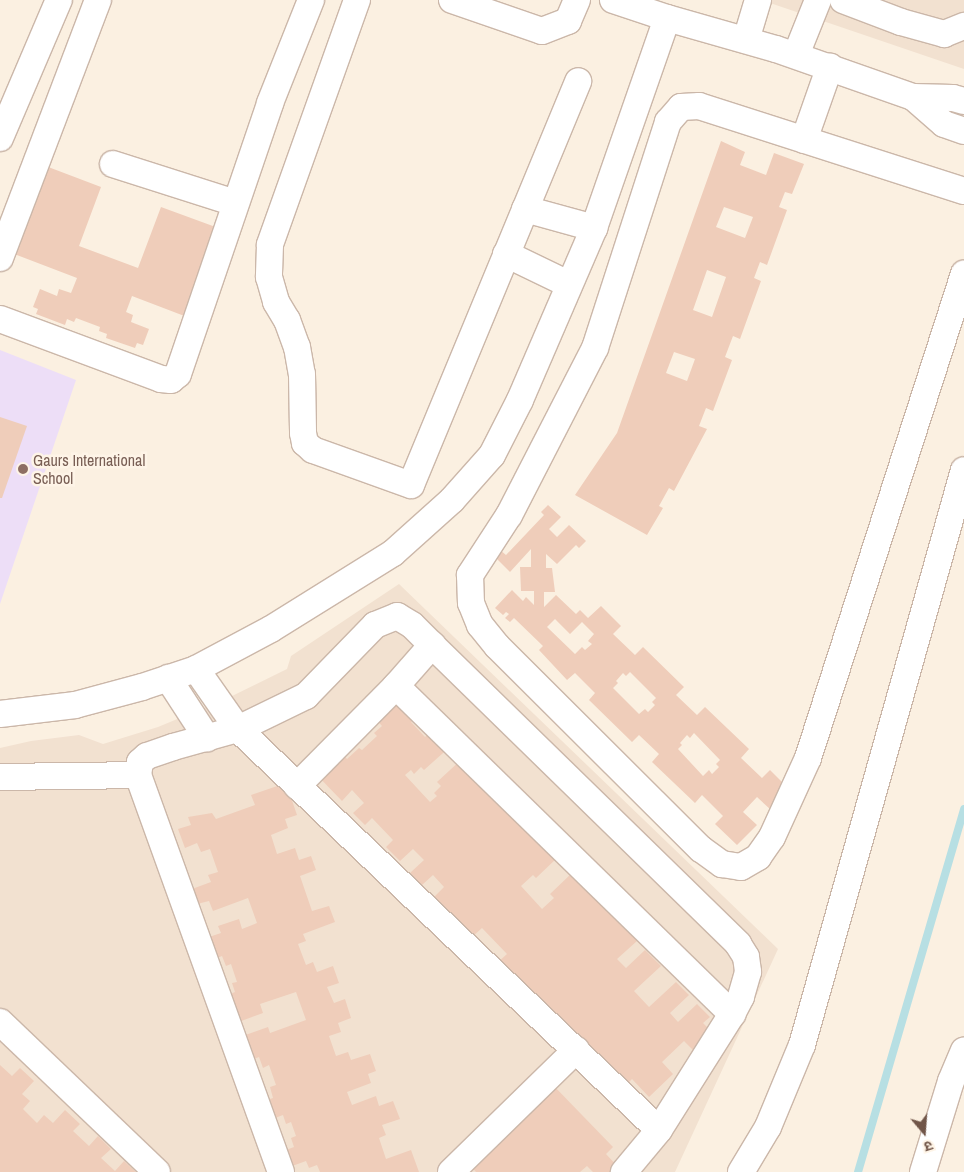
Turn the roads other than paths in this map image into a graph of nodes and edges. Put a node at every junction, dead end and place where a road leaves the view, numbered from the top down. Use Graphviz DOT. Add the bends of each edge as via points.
graph roads {
  1 [pos="59,0"];
  2 [pos="98,0"];
  3 [pos="311,0"];
  4 [pos="357,0"];
  5 [pos="452,0"];
  6 [pos="577,0"];
  7 [pos="613,0"];
  8 [pos="758,0"];
  9 [pos="818,0"];
  10 [pos="843,0"];
  11 [pos="667,18"];
  12 [pos="964,26"];
  13 [pos="746,40"];
  14 [pos="796,56"];
  15 [pos="830,66"];
  16 [pos="578,81"];
  17 [pos="913,97"];
  18 [pos="964,101"];
  19 [pos="964,131"];
  20 [pos="0,138"];
  21 [pos="804,140"];
  22 [pos="113,164"];
  23 [pos="964,191"];
  24 [pos="236,203"];
  25 [pos="525,209"];
  26 [pos="594,228"];
  27 [pos="506,254"];
  28 [pos="0,258"];
  29 [pos="963,280"];
  30 [pos="568,284"];
  31 [pos="0,319"];
  32 [pos="964,470"];
  33 [pos="432,645"];
  34 [pos="196,669"];
  35 [pos="168,678"];
  36 [pos="396,686"];
  37 [pos="0,714"];
  38 [pos="238,729"];
  39 [pos="207,738"];
  40 [pos="138,775"];
  41 [pos="0,777"];
  42 [pos="297,786"];
  43 [pos="732,1014"];
  44 [pos="0,1022"];
  45 [pos="576,1050"];
  46 [pos="964,1051"];
  47 [pos="660,1130"];
  48 [pos="156,1172"];
  49 [pos="281,1172"];
  50 [pos="451,1172"];
  51 [pos="624,1172"];
  52 [pos="741,1172"];
  53 [pos="923,1172"];
  1 -- 20 [label="street"];
  2 -- 28 [label="street"];
  3 -- 24 [label="street" via="270,103"];
  4 -- 27 [label="street" via="270,245 269,277 276,302 297,347 302,374 302,432 305,443 313,450 411,484"];
  5 -- 6 [label="street" via="542,31 568,21"];
  7 -- 11 [label="street"];
  8 -- 13 [label="street"];
  9 -- 14 [label="street"];
  10 -- 12 [label="street" via="944,34"];
  11 -- 13 [label="street"];
  11 -- 26 [label="street"];
  13 -- 14 [label="street"];
  14 -- 15 [label="street"];
  15 -- 17 [label="street"];
  15 -- 21 [label="street"];
  16 -- 25 [label="street"];
  17 -- 18 [label="street"];
  17 -- 19 [label="street" via="944,124"];
  21 -- 23 [label="street"];
  21 -- 29 [label="street" via="699,106 681,107 668,122 595,348 509,515 470,575 471,603 480,625 496,646 701,849 722,864 741,867 758,857 772,837 808,758"];
  22 -- 24 [label="street"];
  24 -- 31 [label="street" via="178,374 171,380"];
  25 -- 26 [label="street"];
  25 -- 27 [label="street"];
  26 -- 30 [label="street"];
  27 -- 30 [label="street"];
  30 -- 34 [label="street" via="520,400 492,455 452,500 394,553 271,629"];
  32 -- 52 [label="street" via="802,1045 768,1128"];
  33 -- 36 [label="street"];
  33 -- 38 [label="street" via="412,625 397,616 384,621 375,625 306,696"];
  33 -- 43 [label="street" via="738,944 746,957 748,972"];
  34 -- 35 [label="street"];
  34 -- 38 [label="street"];
  35 -- 37 [label="street" via="75,706"];
  35 -- 39 [label="street"];
  36 -- 42 [label="street"];
  36 -- 43 [label="street"];
  38 -- 39 [label="street"];
  38 -- 42 [label="street"];
  39 -- 40 [label="street" via="147,756 140,762"];
  40 -- 41 [label="street"];
  40 -- 49 [label="street"];
  42 -- 45 [label="street"];
  43 -- 47 [label="street"];
  44 -- 48 [label="street"];
  45 -- 47 [label="street"];
  45 -- 50 [label="street"];
  46 -- 53 [label="street" via="951,1081"];
  47 -- 51 [label="street"];
}
